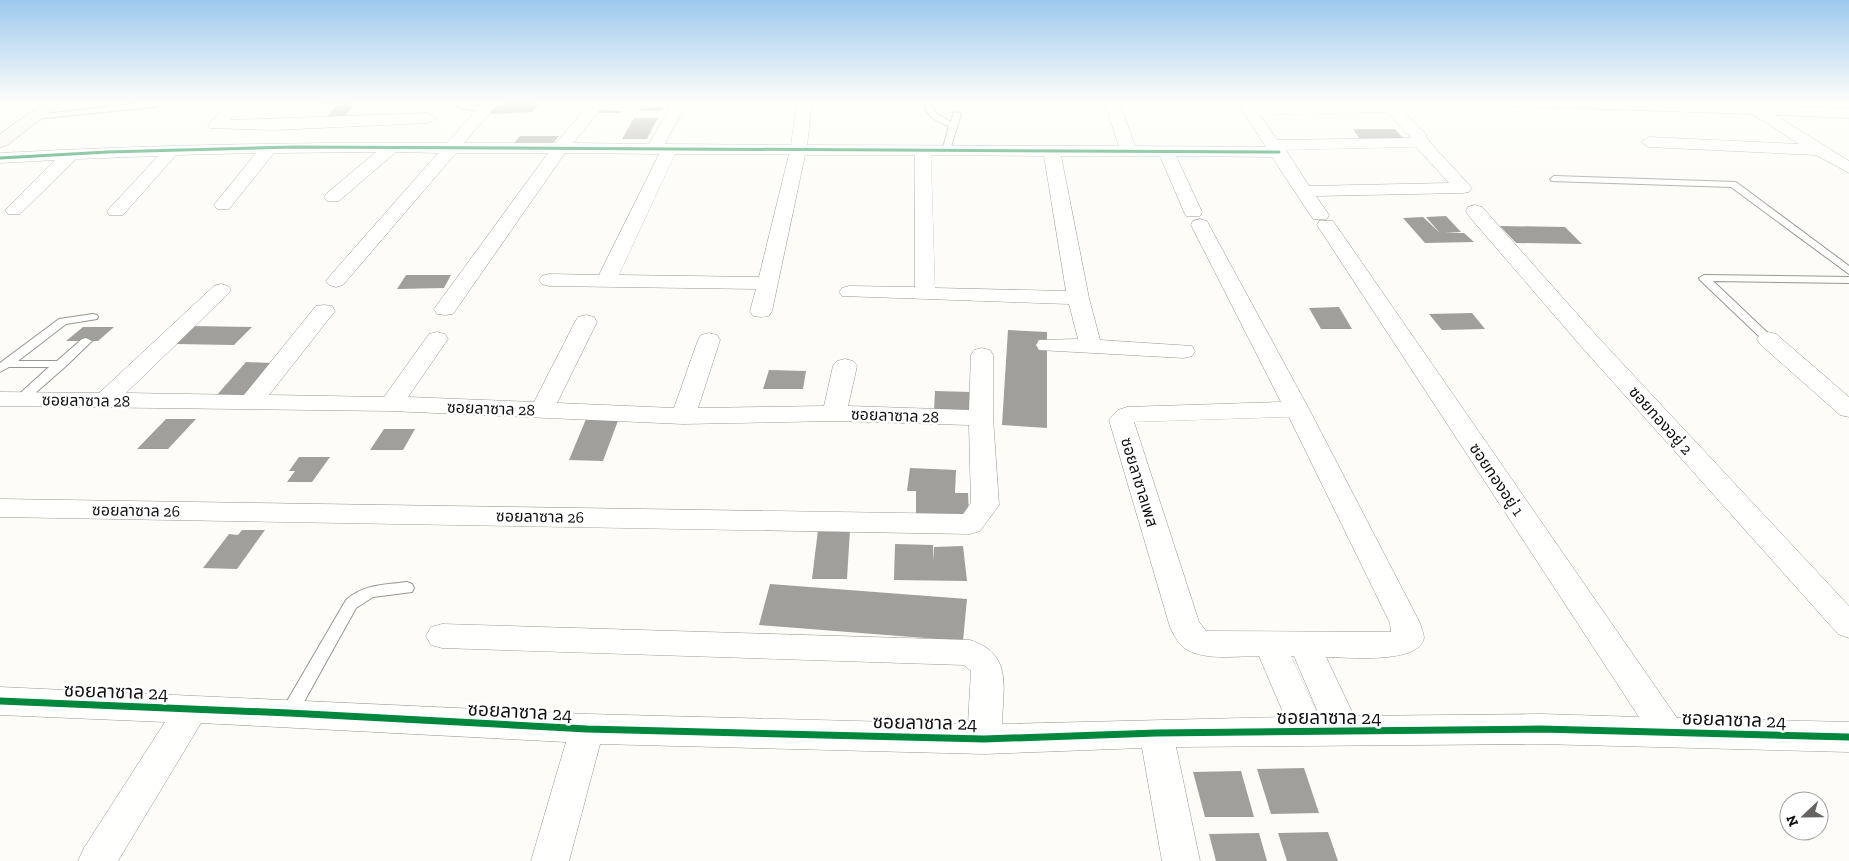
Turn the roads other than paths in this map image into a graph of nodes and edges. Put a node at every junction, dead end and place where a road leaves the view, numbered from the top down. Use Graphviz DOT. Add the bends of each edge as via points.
graph roads {
  1 [pos="458,141"];
  2 [pos="567,141"];
  3 [pos="665,141"];
  4 [pos="799,141"];
  5 [pos="948,141"];
  6 [pos="1125,141"];
  7 [pos="1271,141"];
  8 [pos="1420,141"];
  9 [pos="1807,141"];
  10 [pos="1649,142"];
  11 [pos="391,148"];
  12 [pos="268,149"];
  13 [pos="451,149"];
  14 [pos="560,149"];
  15 [pos="1276,149"];
  16 [pos="171,150"];
  17 [pos="662,150"];
  18 [pos="798,150"];
  19 [pos="1821,150"];
  20 [pos="923,151"];
  21 [pos="946,151"];
  22 [pos="1052,151"];
  23 [pos="1129,152"];
  24 [pos="1166,152"];
  25 [pos="71,154"];
  26 [pos="0,158"];
  27 [pos="1849,168"];
  28 [pos="1554,179"];
  29 [pos="1303,190"];
  30 [pos="332,197"];
  31 [pos="222,205"];
  32 [pos="14,210"];
  33 [pos="116,211"];
  34 [pos="1475,211"];
  35 [pos="1849,271"];
  36 [pos="549,280"];
  37 [pos="1849,280"];
  38 [pos="336,281"];
  39 [pos="606,281"];
  40 [pos="766,283"];
  41 [pos="221,290"];
  42 [pos="849,292"];
  43 [pos="925,294"];
  44 [pos="1078,298"];
  45 [pos="444,309"];
  46 [pos="324,311"];
  47 [pos="761,311"];
  48 [pos="93,317"];
  49 [pos="586,322"];
  50 [pos="437,339"];
  51 [pos="1768,339"];
  52 [pos="709,340"];
  53 [pos="86,341"];
  54 [pos="1047,345"];
  55 [pos="1091,346"];
  56 [pos="1184,350"];
  57 [pos="982,355"];
  58 [pos="62,364"];
  59 [pos="3,366"];
  60 [pos="845,366"];
  61 [pos="11,399"];
  62 [pos="105,400"];
  63 [pos="251,402"];
  64 [pos="391,404"];
  65 [pos="1297,409"];
  66 [pos="542,410"];
  67 [pos="1849,410"];
  68 [pos="834,413"];
  69 [pos="683,416"];
  70 [pos="981,418"];
  71 [pos="0,508"];
  72 [pos="407,588"];
  73 [pos="1849,626"];
  74 [pos="442,636"];
  75 [pos="1270,643"];
  76 [pos="1304,644"];
  77 [pos="0,701"];
  78 [pos="192,709"];
  79 [pos="289,713"];
  80 [pos="587,729"];
  81 [pos="1309,732"];
  82 [pos="1344,732"];
  83 [pos="1668,732"];
  84 [pos="1156,733"];
  85 [pos="1849,737"];
  86 [pos="984,739"];
  87 [pos="97,861"];
  88 [pos="550,861"];
  89 [pos="1181,861"];
  1 -- 13 [label="street"];
  2 -- 14 [label="street"];
  3 -- 17 [label="street"];
  4 -- 18 [label="street"];
  5 -- 21 [label="lane"];
  6 -- 23 [label="street"];
  7 -- 15 [label="street, ซอยทองอยู่ 1"];
  8 -- 15 [label="street"];
  8 -- 29 [label="street" via="1463,188"];
  9 -- 19 [label="street"];
  10 -- 19 [label="street"];
  11 -- 12 [label="street"];
  11 -- 13 [label="street"];
  11 -- 30 [label="street"];
  12 -- 16 [label="street"];
  12 -- 31 [label="street"];
  13 -- 14 [label="street"];
  13 -- 38 [label="street"];
  14 -- 17 [label="street"];
  14 -- 45 [label="street"];
  15 -- 24 [label="street"];
  15 -- 29 [label="street, ซอยทองอยู่ 1"];
  16 -- 25 [label="street"];
  16 -- 33 [label="street"];
  17 -- 18 [label="street"];
  17 -- 39 [label="street"];
  18 -- 20 [label="street"];
  18 -- 40 [label="street"];
  19 -- 27 [label="street"];
  20 -- 21 [label="street"];
  20 -- 43 [label="street"];
  21 -- 22 [label="street"];
  22 -- 23 [label="street"];
  22 -- 44 [label="street"];
  23 -- 24 [label="street"];
  24 -- 65 [label="street, ซอยลาซาลเพส" via="1196,219"];
  25 -- 26 [label="street"];
  25 -- 32 [label="street"];
  28 -- 35 [label="lane" via="1733,184"];
  29 -- 83 [label="street, ซอยทองอยู่ 1"];
  34 -- 73 [label="street, ซอยทองอยู่ 2"];
  36 -- 39 [label="street"];
  37 -- 51 [label="lane" via="1704,278"];
  39 -- 40 [label="street"];
  40 -- 47 [label="street"];
  41 -- 62 [label="street"];
  42 -- 43 [label="street"];
  43 -- 44 [label="street"];
  44 -- 55 [label="street"];
  46 -- 63 [label="street"];
  48 -- 59 [label="lane" via="63,321"];
  49 -- 66 [label="street"];
  50 -- 64 [label="street"];
  51 -- 67 [label="street"];
  52 -- 69 [label="street"];
  53 -- 58 [label="lane"];
  54 -- 55 [label="street"];
  55 -- 56 [label="street"];
  57 -- 70 [label="street"];
  58 -- 59 [label="lane"];
  58 -- 61 [label="lane"];
  60 -- 68 [label="street"];
  61 -- 62 [label="street, ซอยลาซาล 28"];
  62 -- 63 [label="street, ซอยลาซาล 28"];
  63 -- 64 [label="street, ซอยลาซาล 28"];
  64 -- 66 [label="street, ซอยลาซาล 28"];
  65 -- 75 [label="street, ซอยลาซาลเพส" via="1128,415 1121,420 1185,627 1196,640 1206,643"];
  65 -- 76 [label="street, ซอยลาซาลเพส" via="1404,623 1408,638 1393,645"];
  66 -- 69 [label="street, ซอยลาซาล 28"];
  68 -- 69 [label="street, ซอยลาซาล 28"];
  68 -- 70 [label="street, ซอยลาซาล 28"];
  70 -- 71 [label="street, ซอยลาซาล 26" via="985,505 970,524"];
  72 -- 79 [label="lane" via="362,593 351,604"];
  74 -- 86 [label="street" via="970,653 981,660 986,670"];
  75 -- 76 [label="street, ซอยลาซาลเพส"];
  75 -- 81 [label="street"];
  76 -- 82 [label="street"];
  77 -- 78 [label="street, ซอยลาซาล 24"];
  78 -- 79 [label="street, ซอยลาซาล 24"];
  78 -- 87 [label="street"];
  79 -- 80 [label="street, ซอยลาซาล 24"];
  80 -- 86 [label="street, ซอยลาซาล 24"];
  80 -- 88 [label="street"];
  81 -- 82 [label="street, ซอยลาซาล 24"];
  81 -- 84 [label="street, ซอยลาซาล 24"];
  82 -- 83 [label="street, ซอยลาซาล 24" via="1541,729"];
  83 -- 85 [label="street, ซอยลาซาล 24"];
  84 -- 86 [label="street, ซอยลาซาล 24"];
  84 -- 89 [label="street"];
}
